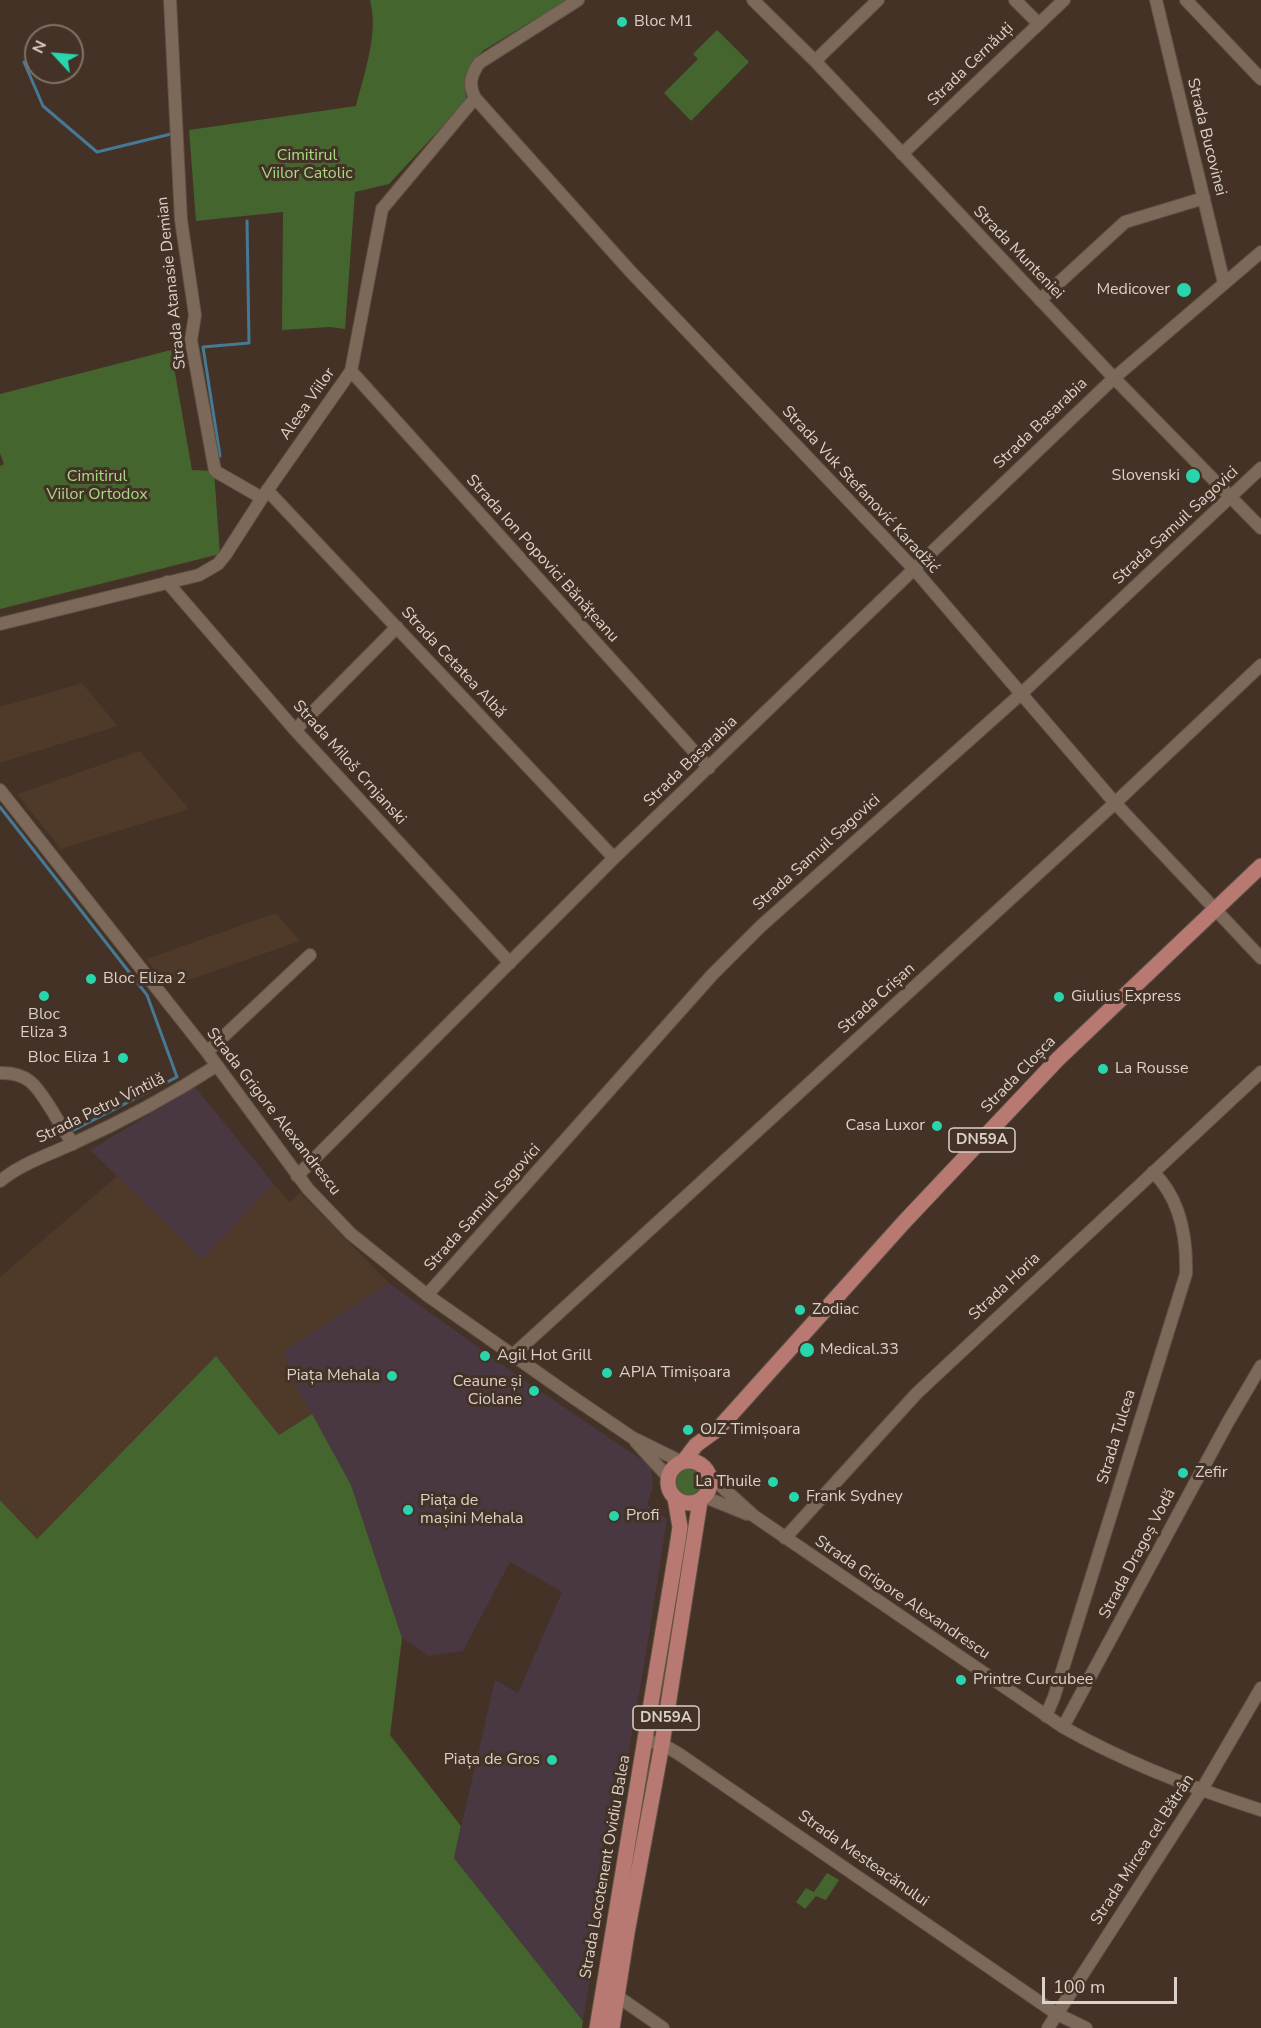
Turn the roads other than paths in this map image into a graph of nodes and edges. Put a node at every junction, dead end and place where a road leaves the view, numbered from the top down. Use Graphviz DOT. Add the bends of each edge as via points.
graph roads {
  1 [pos="170,0"];
  2 [pos="579,0"];
  3 [pos="753,0"];
  4 [pos="878,0"];
  5 [pos="1015,0"];
  6 [pos="1064,0"];
  7 [pos="1156,0"];
  8 [pos="1167,0"];
  9 [pos="1186,0"];
  10 [pos="1160,16"];
  11 [pos="1039,24"];
  12 [pos="814,61"];
  13 [pos="1261,79"];
  14 [pos="475,98"];
  15 [pos="902,154"];
  16 [pos="1204,198"];
  17 [pos="1261,252"];
  18 [pos="1224,283"];
  19 [pos="1040,300"];
  20 [pos="351,371"];
  21 [pos="1114,378"];
  22 [pos="1261,468"];
  23 [pos="265,494"];
  24 [pos="1231,497"];
  25 [pos="1261,528"];
  26 [pos="914,570"];
  27 [pos="167,582"];
  28 [pos="0,624"];
  29 [pos="397,627"];
  30 [pos="1261,665"];
  31 [pos="1022,693"];
  32 [pos="295,730"];
  33 [pos="709,768"];
  34 [pos="0,790"];
  35 [pos="1116,803"];
  36 [pos="614,858"];
  37 [pos="1261,866"];
  38 [pos="1216,909"];
  39 [pos="310,955"];
  40 [pos="1261,958"];
  41 [pos="510,963"];
  42 [pos="207,1052"];
  43 [pos="216,1066"];
  44 [pos="1261,1072"];
  45 [pos="0,1073"];
  46 [pos="73,1144"];
  47 [pos="1153,1172"];
  48 [pos="297,1176"];
  49 [pos="0,1181"];
  50 [pos="428,1295"];
  51 [pos="513,1355"];
  52 [pos="1261,1366"];
  53 [pos="718,1429"];
  54 [pos="633,1438"];
  55 [pos="682,1462"];
  56 [pos="708,1473"];
  57 [pos="668,1477"];
  58 [pos="675,1498"];
  59 [pos="703,1499"];
  60 [pos="754,1516"];
  61 [pos="785,1538"];
  62 [pos="1261,1688"];
  63 [pos="1046,1716"];
  64 [pos="1063,1727"];
  65 [pos="646,1741"];
  66 [pos="662,1744"];
  67 [pos="1201,1791"];
  68 [pos="1261,1810"];
  69 [pos="616,1996"];
  70 [pos="1057,2014"];
  71 [pos="597,2028"];
  72 [pos="612,2028"];
  73 [pos="663,2028"];
  74 [pos="1048,2028"];
  75 [pos="1086,2028"];
  1 -- 23 [label="street, Strada Atanasie Demian" via="181,220 195,315 191,340 215,471"];
  2 -- 14 [label="street" via="478,63 471,81"];
  3 -- 12 [label="street, Strada Munteniei"];
  4 -- 12 [label="street"];
  5 -- 11 [label="street"];
  6 -- 11 [label="street, Strada Cernăuți"];
  7 -- 10 [label="street, Strada Bucovinei"];
  8 -- 10 [label="street"];
  9 -- 13 [label="street"];
  10 -- 16 [label="street, Strada Bucovinei"];
  11 -- 15 [label="street, Strada Cernăuți"];
  12 -- 15 [label="street, Strada Munteniei"];
  14 -- 20 [label="street, Aleea Viilor" via="382,209"];
  14 -- 26 [label="street, Strada Vuk Stefanović Karadžić" via="630,271"];
  15 -- 19 [label="street, Strada Munteniei"];
  16 -- 18 [label="street, Strada Bucovinei"];
  16 -- 19 [label="street" via="1125,222"];
  17 -- 18 [label="street, Strada Basarabia"];
  18 -- 21 [label="street, Strada Basarabia"];
  19 -- 21 [label="street, Strada Munteniei"];
  20 -- 23 [label="street, Aleea Viilor"];
  20 -- 33 [label="street, Strada Ion Popovici Bănățeanu"];
  21 -- 24 [label="street, Strada Munteniei"];
  21 -- 26 [label="street, Strada Basarabia"];
  22 -- 24 [label="street, Strada Samuil Sagovici"];
  23 -- 27 [label="street, Aleea Viilor" via="218,564 199,575"];
  23 -- 29 [label="street, Strada Cetatea Albă"];
  24 -- 25 [label="street, Strada Munteniei"];
  24 -- 31 [label="street, Strada Samuil Sagovici"];
  26 -- 31 [label="street, Strada Vuk Stefanović Karadžić"];
  26 -- 33 [label="street, Strada Basarabia"];
  27 -- 28 [label="street, Aleea Viilor"];
  27 -- 32 [label="street, Strada Miloš Crnjanski"];
  29 -- 32 [label="street"];
  29 -- 36 [label="street, Strada Cetatea Albă"];
  30 -- 35 [label="street, Strada Crișan"];
  31 -- 35 [label="street, Strada Vuk Stefanović Karadžić"];
  31 -- 50 [label="street, Strada Samuil Sagovici" via="761,926 712,975"];
  32 -- 41 [label="street, Strada Miloš Crnjanski"];
  33 -- 36 [label="street, Strada Basarabia"];
  34 -- 42 [label="street, Strada Grigore Alexandrescu"];
  35 -- 38 [label="street, Strada Vuk Stefanović Karadžić"];
  35 -- 51 [label="street, Strada Crișan"];
  36 -- 41 [label="street, Strada Basarabia"];
  37 -- 38 [label="main road, Strada Cloșca / DN59A"];
  38 -- 40 [label="street, Strada Vuk Stefanović Karadžić"];
  38 -- 53 [label="main road, Strada Cloșca / DN59A" via="1050,1068 905,1221"];
  39 -- 42 [label="street"];
  41 -- 48 [label="street, Strada Basarabia"];
  42 -- 43 [label="street, Strada Grigore Alexandrescu"];
  43 -- 46 [label="street, Strada Petru Vintilă" via="141,1111"];
  43 -- 48 [label="street, Strada Grigore Alexandrescu"];
  44 -- 47 [label="street, Strada Horia"];
  45 -- 46 [label="street" via="26,1077 39,1090"];
  46 -- 49 [label="street, Strada Petru Vintilă" via="28,1163"];
  47 -- 61 [label="street, Strada Horia" via="917,1393"];
  47 -- 63 [label="street, Strada Tulcea" via="1164,1182 1179,1217 1186,1274"];
  48 -- 50 [label="street, Strada Grigore Alexandrescu" via="351,1234"];
  50 -- 51 [label="street, Strada Grigore Alexandrescu"];
  51 -- 54 [label="street, Strada Grigore Alexandrescu"];
  52 -- 64 [label="street, Strada Dragoș Vodă"];
  53 -- 55 [label="main road, Strada Cloșca / DN59A" via="696,1445"];
  53 -- 56 [label="main road, Strada Cloșca / DN59A" via="706,1459"];
  54 -- 55 [label="street, Strada Grigore Alexandrescu"];
  54 -- 57 [label="street, Strada Grigore Alexandrescu"];
  55 -- 56 [label="main road" via="696,1462"];
  55 -- 57 [label="main road, DN59A"];
  56 -- 59 [label="main road, DN59A" via="710,1489"];
  56 -- 60 [label="street, Strada Grigore Alexandrescu"];
  57 -- 58 [label="main road, DN59A" via="668,1487"];
  58 -- 59 [label="main road" via="685,1504"];
  58 -- 65 [label="main road, Strada Locotenent Ovidiu Balea / DN59A" via="680,1527"];
  59 -- 60 [label="street, Strada Grigore Alexandrescu"];
  59 -- 66 [label="main road, Strada Locotenent Ovidiu Balea / DN59A"];
  60 -- 61 [label="street, Strada Grigore Alexandrescu"];
  61 -- 63 [label="street, Strada Grigore Alexandrescu"];
  62 -- 67 [label="street, Strada Mircea cel Bătrân"];
  63 -- 64 [label="street, Strada Grigore Alexandrescu"];
  64 -- 67 [label="street, Strada Grigore Alexandrescu" via="1124,1760"];
  65 -- 66 [label="street, Strada Mesteacănului"];
  65 -- 71 [label="main road, Strada Locotenent Ovidiu Balea / DN59A"];
  66 -- 69 [label="main road, Strada Locotenent Ovidiu Balea / DN59A"];
  66 -- 70 [label="street, Strada Mesteacănului"];
  67 -- 68 [label="street, Strada Grigore Alexandrescu"];
  67 -- 70 [label="street, Strada Mircea cel Bătrân"];
  69 -- 72 [label="main road, Strada Locotenent Ovidiu Balea / DN59A"];
  69 -- 73 [label="street"];
  70 -- 74 [label="street, Strada Mircea cel Bătrân"];
  70 -- 75 [label="street, Strada Mesteacănului"];
}
